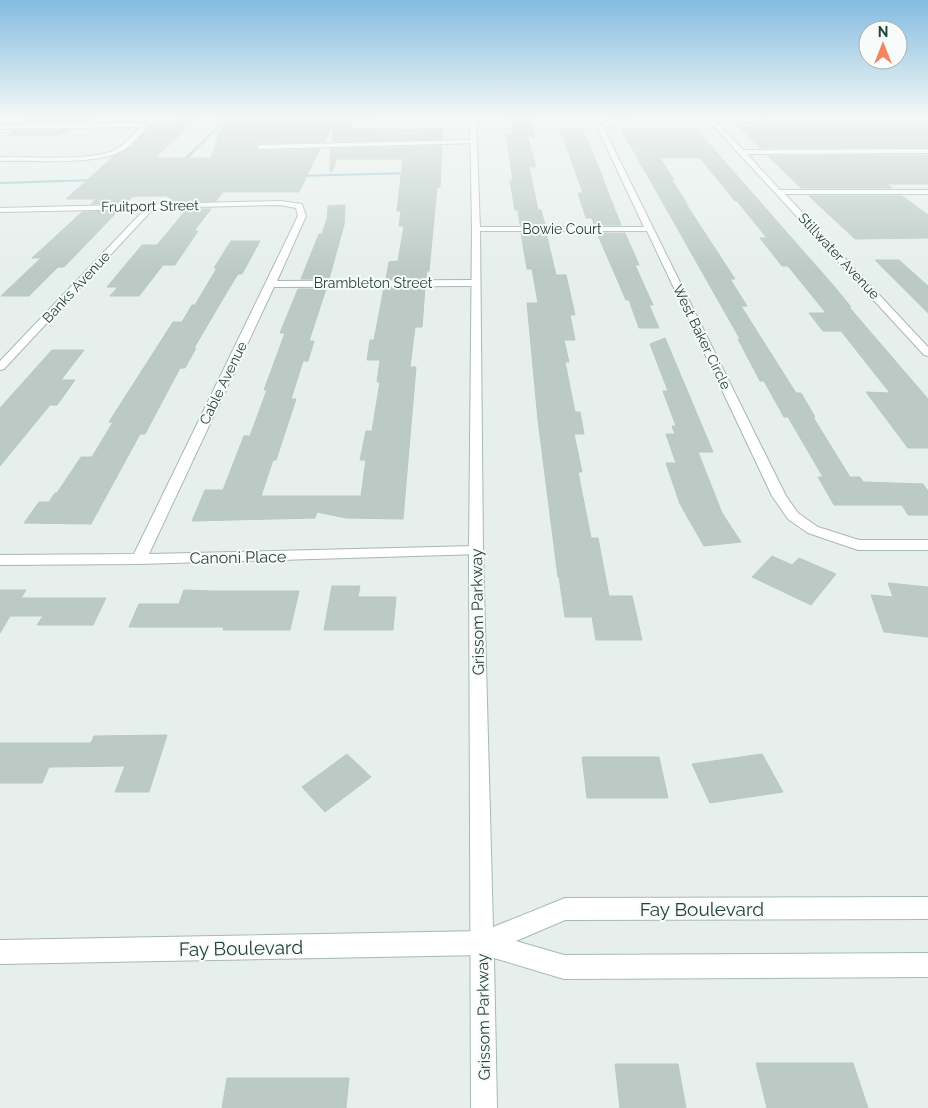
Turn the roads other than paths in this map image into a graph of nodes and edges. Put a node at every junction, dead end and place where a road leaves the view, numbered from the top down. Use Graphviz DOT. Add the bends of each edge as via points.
graph roads {
  1 [pos="474,168"];
  2 [pos="620,168"];
  3 [pos="757,168"];
  4 [pos="780,192"];
  5 [pos="927,193"];
  6 [pos="152,206"];
  7 [pos="299,206"];
  8 [pos="0,210"];
  9 [pos="476,229"];
  10 [pos="649,229"];
  11 [pos="474,283"];
  12 [pos="272,284"];
  13 [pos="928,353"];
  14 [pos="0,367"];
  15 [pos="928,545"];
  16 [pos="476,551"];
  17 [pos="138,559"];
  18 [pos="0,560"];
  19 [pos="928,908"];
  20 [pos="483,943"];
  21 [pos="0,952"];
  22 [pos="928,965"];
  23 [pos="484,1108"];
  1 -- 9 [label="street, Grissom Parkway"];
  2 -- 10 [label="street, West Baker Circle"];
  3 -- 4 [label="street, Stillwater Avenue"];
  4 -- 5 [label="street"];
  4 -- 13 [label="street, Stillwater Avenue"];
  6 -- 7 [label="street, Fruitport Street" via="280,203"];
  6 -- 8 [label="street, Fruitport Street"];
  6 -- 14 [label="street, Banks Avenue"];
  7 -- 12 [label="street, Cable Avenue" via="302,216"];
  9 -- 10 [label="street, Bowie Court"];
  9 -- 11 [label="street, Grissom Parkway"];
  10 -- 15 [label="street, West Baker Circle" via="779,496 793,516 813,530 858,546"];
  11 -- 12 [label="street, Brambleton Street"];
  11 -- 16 [label="street, Grissom Parkway"];
  12 -- 17 [label="street, Cable Avenue"];
  16 -- 17 [label="street, Canoni Place"];
  16 -- 20 [label="street, Grissom Parkway"];
  17 -- 18 [label="street, Canoni Place"];
  19 -- 20 [label="street, Fay Boulevard" via="565,910"];
  20 -- 21 [label="street, Fay Boulevard"];
  20 -- 22 [label="street, Fay Boulevard" via="564,967"];
  20 -- 23 [label="street, Grissom Parkway"];
}
